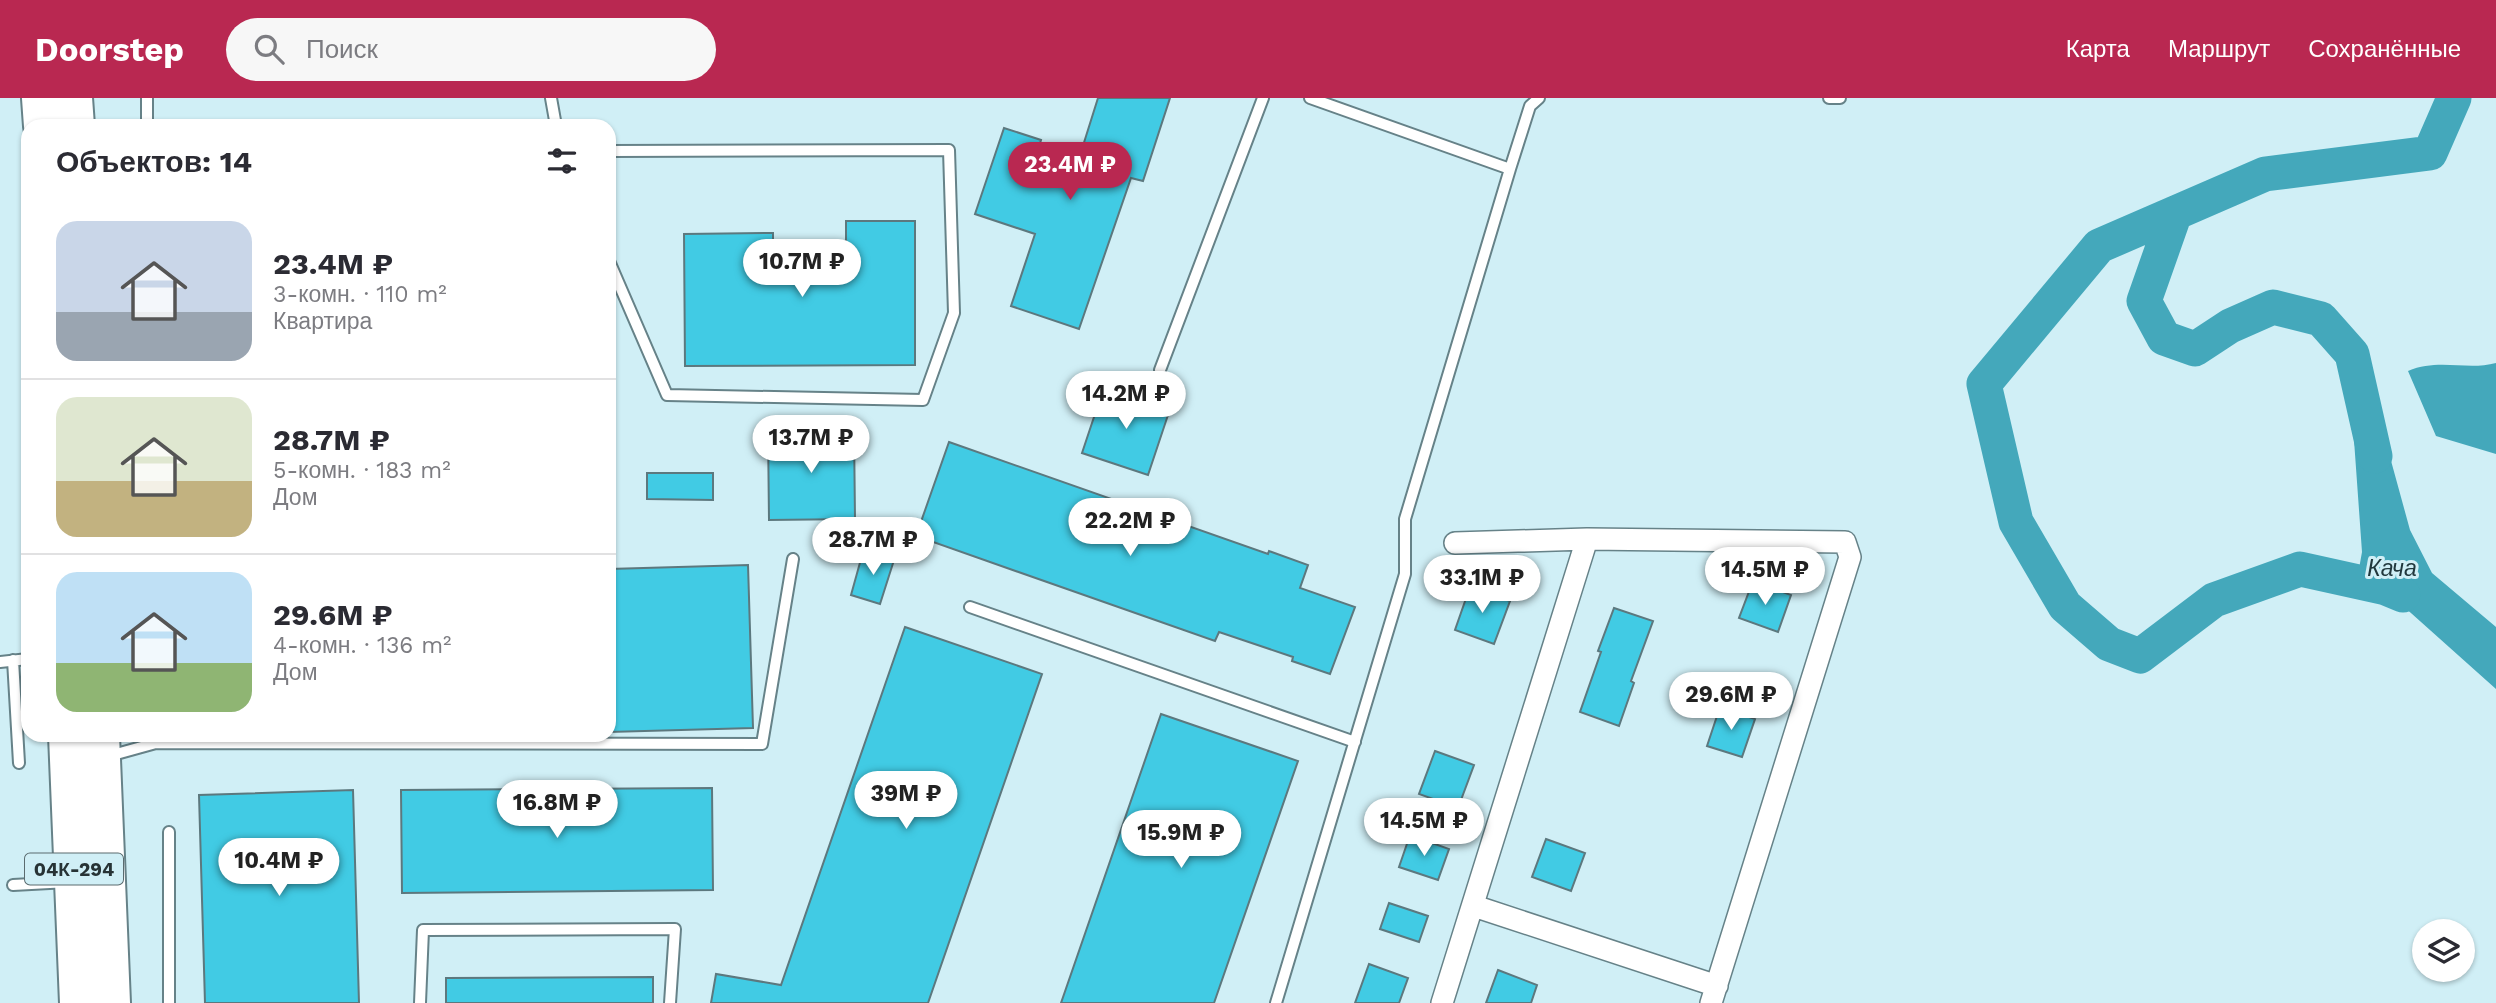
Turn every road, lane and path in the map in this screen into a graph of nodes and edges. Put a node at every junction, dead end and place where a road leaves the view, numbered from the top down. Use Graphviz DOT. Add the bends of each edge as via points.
graph roads {
  1 [pos="41,98"];
  2 [pos="74,98"];
  3 [pos="147,98"];
  4 [pos="551,98"];
  5 [pos="1263,98"];
  6 [pos="1310,98"];
  7 [pos="1539,98"];
  8 [pos="1829,98"];
  9 [pos="1840,98"];
  10 [pos="42,119"];
  11 [pos="75,119"];
  12 [pos="148,119"];
  13 [pos="555,119"];
  14 [pos="616,152"];
  15 [pos="1510,169"];
  16 [pos="616,277"];
  17 [pos="1160,370"];
  18 [pos="1587,539"];
  19 [pos="1455,543"];
  20 [pos="793,559"];
  21 [pos="970,607"];
  22 [pos="21,659"];
  23 [pos="13,660"];
  24 [pos="0,662"];
  25 [pos="68,742"];
  26 [pos="136,742"];
  27 [pos="616,742"];
  28 [pos="1355,742"];
  29 [pos="101,747"];
  30 [pos="19,763"];
  31 [pos="169,832"];
  32 [pos="75,882"];
  33 [pos="13,886"];
  34 [pos="1474,905"];
  35 [pos="1714,994"];
  36 [pos="79,1003"];
  37 [pos="111,1003"];
  38 [pos="169,1003"];
  39 [pos="420,1003"];
  40 [pos="670,1003"];
  41 [pos="1276,1003"];
  42 [pos="1442,1003"];
  1 -- 10 [label="highway"];
  2 -- 11 [label="highway"];
  3 -- 12 [label="lane"];
  4 -- 13 [label="lane"];
  5 -- 17 [label="lane"];
  6 -- 15 [label="lane"];
  7 -- 15 [label="lane" via="1530,106"];
  8 -- 9 [label="lane"];
  14 -- 16 [label="lane" via="950,150 954,313 923,400 667,395"];
  15 -- 28 [label="lane" via="1405,519 1405,574"];
  18 -- 19 [label="street"];
  18 -- 34 [label="street"];
  18 -- 35 [label="street" via="1845,542 1850,557"];
  20 -- 27 [label="lane" via="762,744"];
  21 -- 28 [label="lane"];
  22 -- 23 [label="lane"];
  23 -- 24 [label="lane"];
  23 -- 30 [label="lane"];
  25 -- 32 [label="highway, 04К-294"];
  26 -- 29 [label="lane"];
  28 -- 41 [label="lane"];
  29 -- 37 [label="highway, 04К-294"];
  31 -- 38 [label="lane"];
  32 -- 33 [label="lane"];
  32 -- 36 [label="highway, 04К-294"];
  34 -- 35 [label="street"];
  34 -- 42 [label="street"];
  39 -- 40 [label="lane" via="423,930 675,929"];
}
